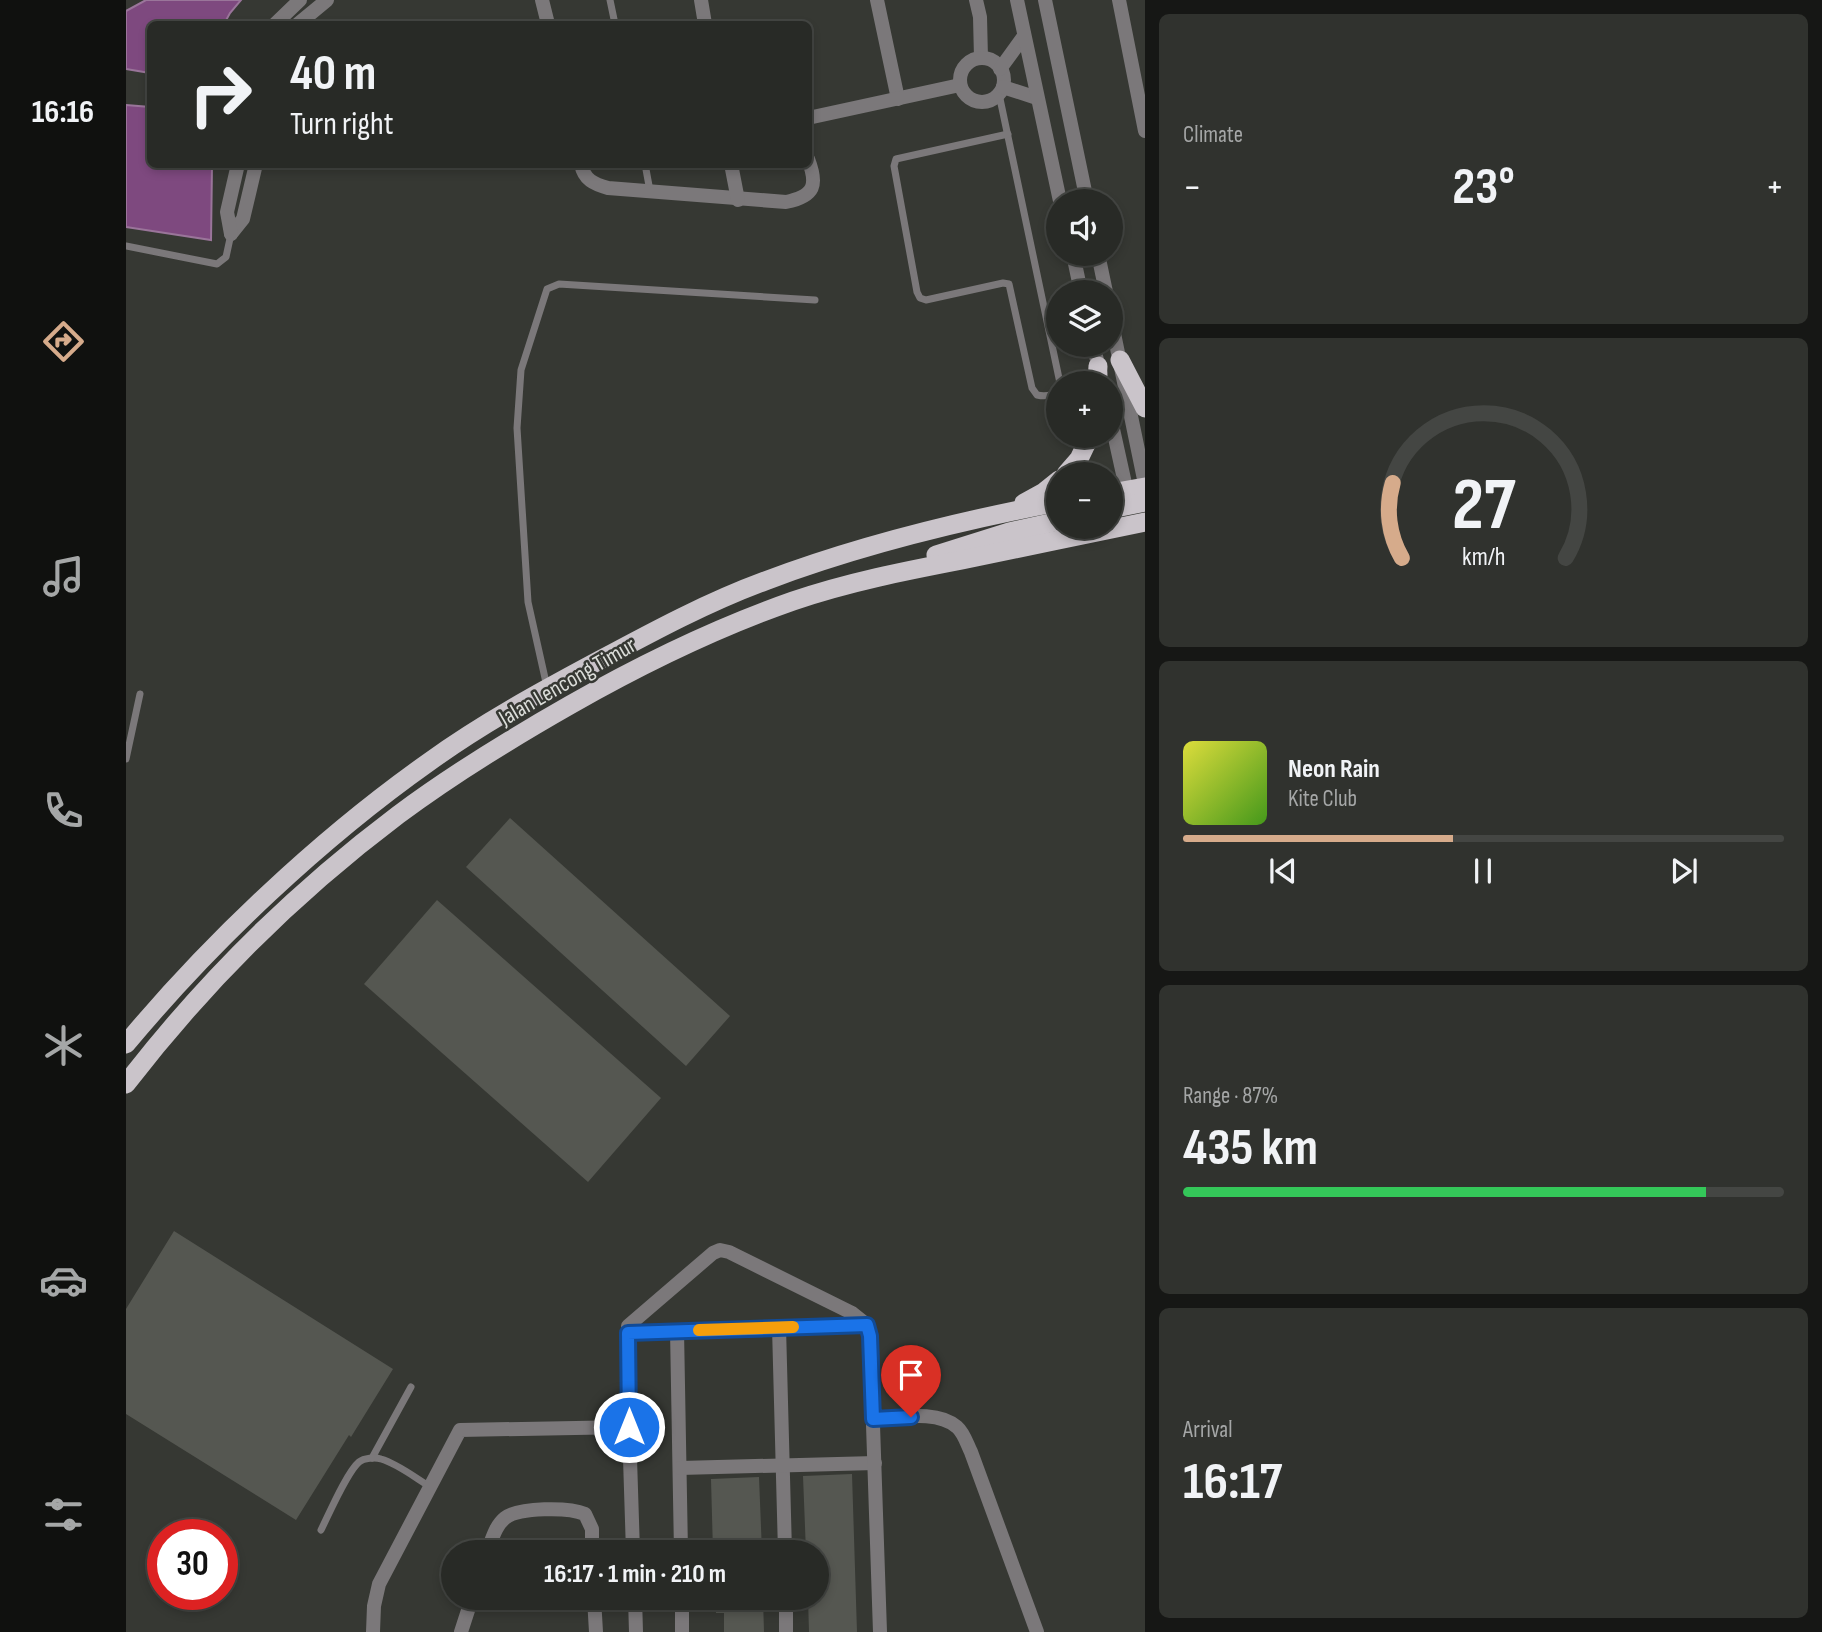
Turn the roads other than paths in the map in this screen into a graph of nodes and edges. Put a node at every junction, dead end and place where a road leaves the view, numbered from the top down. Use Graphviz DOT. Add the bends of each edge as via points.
graph roads {
  1 [pos="300,0"];
  2 [pos="327,0"];
  3 [pos="542,0"];
  4 [pos="610,0"];
  5 [pos="701,0"];
  6 [pos="877,0"];
  7 [pos="976,0"];
  8 [pos="1017,0"];
  9 [pos="1045,0"];
  10 [pos="1119,0"];
  11 [pos="278,21"];
  12 [pos="302,21"];
  13 [pos="547,21"];
  14 [pos="614,21"];
  15 [pos="704,21"];
  16 [pos="1024,36"];
  17 [pos="981,58"];
  18 [pos="1000,69"];
  19 [pos="960,85"];
  20 [pos="1001,90"];
  21 [pos="1037,98"];
  22 [pos="898,99"];
  23 [pos="812,117"];
  24 [pos="1145,131"];
  25 [pos="1008,134"];
  26 [pos="237,168"];
  27 [pos="255,168"];
  28 [pos="582,168"];
  29 [pos="646,168"];
  30 [pos="732,168"];
  31 [pos="812,168"];
  32 [pos="1057,189"];
  33 [pos="1084,189"];
  34 [pos="650,192"];
  35 [pos="738,200"];
  36 [pos="230,233"];
  37 [pos="126,246"];
  38 [pos="815,300"];
  39 [pos="1119,357"];
  40 [pos="1120,360"];
  41 [pos="1057,371"];
  42 [pos="1046,397"];
  43 [pos="1145,408"];
  44 [pos="1118,448"];
  45 [pos="1046,490"];
  46 [pos="1130,496"];
  47 [pos="1046,505"];
  48 [pos="1008,512"];
  49 [pos="1145,522"];
  50 [pos="1046,524"];
  51 [pos="879,577"];
  52 [pos="548,688"];
  53 [pos="140,694"];
  54 [pos="126,759"];
  55 [pos="126,1044"];
  56 [pos="126,1084"];
  57 [pos="867,1325"];
  58 [pos="779,1327"];
  59 [pos="677,1330"];
  60 [pos="628,1333"];
  61 [pos="411,1387"];
  62 [pos="873,1419"];
  63 [pos="629,1427"];
  64 [pos="372,1458"];
  65 [pos="875,1463"];
  66 [pos="784,1466"];
  67 [pos="680,1468"];
  68 [pos="429,1486"];
  69 [pos="321,1530"];
  70 [pos="492,1540"];
  71 [pos="592,1540"];
  72 [pos="633,1540"];
  73 [pos="681,1540"];
  74 [pos="785,1540"];
  75 [pos="468,1610"];
  76 [pos="595,1610"];
  77 [pos="635,1610"];
  78 [pos="682,1610"];
  79 [pos="786,1610"];
  80 [pos="373,1632"];
  81 [pos="461,1632"];
  82 [pos="596,1632"];
  83 [pos="636,1632"];
  84 [pos="682,1632"];
  85 [pos="786,1632"];
  86 [pos="880,1632"];
  87 [pos="1037,1632"];
  1 -- 11 [label="street"];
  2 -- 12 [label="street"];
  3 -- 13 [label="street"];
  4 -- 14 [label="lane"];
  5 -- 15 [label="street"];
  6 -- 22 [label="street"];
  7 -- 17 [label="street"];
  8 -- 16 [label="street"];
  9 -- 33 [label="street"];
  10 -- 24 [label="street"];
  16 -- 18 [label="street"];
  16 -- 21 [label="street"];
  17 -- 18 [label="street"];
  17 -- 19 [label="street" via="964,67"];
  18 -- 20 [label="street" via="1004,79"];
  19 -- 20 [label="street" via="974,101 987,102"];
  19 -- 22 [label="street"];
  20 -- 21 [label="street"];
  20 -- 25 [label="lane"];
  21 -- 32 [label="street"];
  22 -- 23 [label="street"];
  25 -- 41 [label="lane"];
  25 -- 42 [label="lane" via="896,159 894,166 920,298 1009,284 1032,388"];
  26 -- 36 [label="street" via="227,212"];
  27 -- 36 [label="street" via="243,219"];
  28 -- 34 [label="street" via="592,183"];
  29 -- 34 [label="lane"];
  30 -- 35 [label="street"];
  31 -- 35 [label="street" via="815,177 802,199"];
  34 -- 35 [label="street"];
  36 -- 37 [label="lane" via="226,257 217,264"];
  38 -- 52 [label="lane" via="559,285 547,289 521,370 517,428 528,602"];
  39 -- 40 [label="street"];
  40 -- 43 [label="highway"];
  40 -- 46 [label="street"];
  44 -- 46 [label="street"];
  45 -- 48 [label="highway"];
  47 -- 48 [label="highway, Jalan Lencong Timur"];
  48 -- 52 [label="highway, Jalan Lencong Timur" via="926,531 766,580 678,618"];
  49 -- 51 [label="highway, Jalan Lencong Timur"];
  50 -- 51 [label="highway" via="956,547"];
  51 -- 56 [label="highway, Jalan Lencong Timur" via="793,601 668,652 536,725 436,788 357,848 257,939 175,1024"];
  52 -- 55 [label="highway, Jalan Lencong Timur" via="430,761 335,834 200,962"];
  53 -- 54 [label="lane"];
  57 -- 58 [label="street"];
  57 -- 60 [label="street" via="852,1313 720,1250 631,1322"];
  57 -- 62 [label="street"];
  58 -- 59 [label="street"];
  58 -- 66 [label="street"];
  59 -- 60 [label="street"];
  59 -- 67 [label="street"];
  60 -- 63 [label="street"];
  61 -- 64 [label="lane"];
  62 -- 65 [label="street"];
  62 -- 87 [label="street" via="930,1417 947,1420 960,1429"];
  63 -- 68 [label="street" via="460,1430"];
  63 -- 72 [label="street"];
  64 -- 68 [label="lane"];
  64 -- 69 [label="lane" via="359,1462"];
  65 -- 66 [label="street"];
  65 -- 86 [label="street"];
  66 -- 67 [label="street"];
  66 -- 74 [label="street"];
  67 -- 73 [label="street"];
  68 -- 80 [label="street" via="379,1584"];
  70 -- 71 [label="street" via="499,1524 516,1512 573,1509 585,1514"];
  75 -- 81 [label="street"];
  76 -- 82 [label="street"];
  77 -- 83 [label="street"];
  78 -- 84 [label="street"];
  79 -- 85 [label="street"];
}
